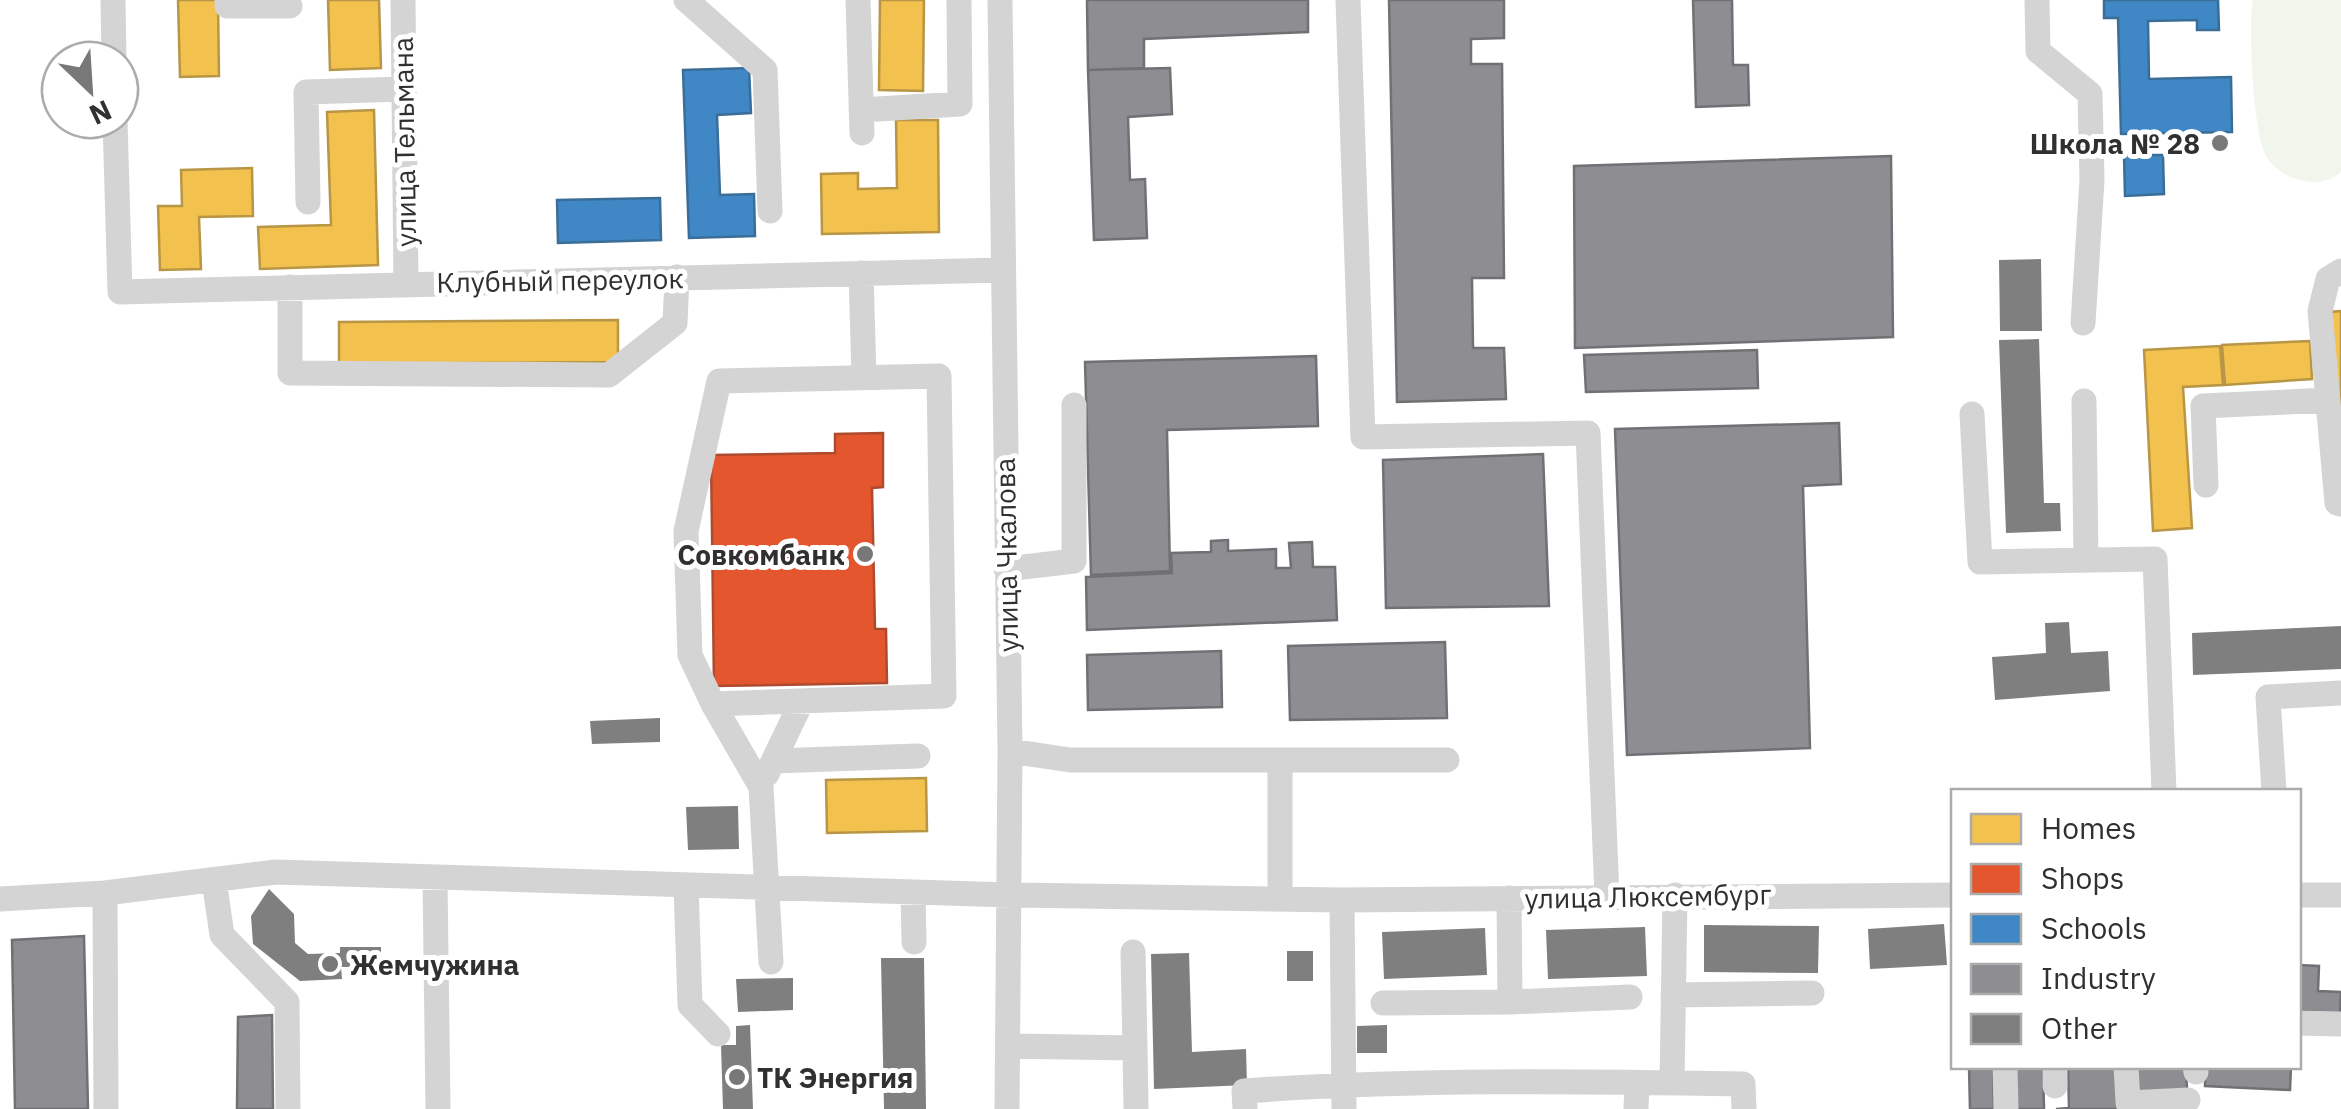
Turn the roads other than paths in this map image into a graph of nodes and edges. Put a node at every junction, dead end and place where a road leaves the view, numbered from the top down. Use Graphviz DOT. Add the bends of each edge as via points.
graph roads {
  1 [pos="113,0"];
  2 [pos="227,0"];
  3 [pos="402,0"];
  4 [pos="686,0"];
  5 [pos="858,0"];
  6 [pos="959,0"];
  7 [pos="1000,0"];
  8 [pos="1348,0"];
  9 [pos="2037,0"];
  10 [pos="290,6"];
  11 [pos="114,40"];
  12 [pos="404,89"];
  13 [pos="116,140"];
  14 [pos="308,202"];
  15 [pos="770,211"];
  16 [pos="1002,270"];
  17 [pos="2341,272"];
  18 [pos="861,273"];
  19 [pos="676,278"];
  20 [pos="406,284"];
  21 [pos="290,288"];
  22 [pos="2083,323"];
  23 [pos="864,378"];
  24 [pos="2328,400"];
  25 [pos="2084,401"];
  26 [pos="1074,406"];
  27 [pos="1972,414"];
  28 [pos="2206,486"];
  29 [pos="2341,504"];
  30 [pos="2086,560"];
  31 [pos="1006,569"];
  32 [pos="2341,693"];
  33 [pos="801,703"];
  34 [pos="713,704"];
  35 [pos="1010,751"];
  36 [pos="918,756"];
  37 [pos="1447,760"];
  38 [pos="774,761"];
  39 [pos="1280,761"];
  40 [pos="761,787"];
  41 [pos="2164,789"];
  42 [pos="2274,789"];
  43 [pos="435,878"];
  44 [pos="214,880"];
  45 [pos="686,885"];
  46 [pos="769,888"];
  47 [pos="912,892"];
  48 [pos="106,893"];
  49 [pos="1010,895"];
  50 [pos="1675,895"];
  51 [pos="1951,895"];
  52 [pos="2301,895"];
  53 [pos="2341,895"];
  54 [pos="1607,896"];
  55 [pos="1280,898"];
  56 [pos="1509,898"];
  57 [pos="0,899"];
  58 [pos="1342,900"];
  59 [pos="914,942"];
  60 [pos="1133,952"];
  61 [pos="771,962"];
  62 [pos="1673,994"];
  63 [pos="1812,994"];
  64 [pos="1630,997"];
  65 [pos="1510,1002"];
  66 [pos="1383,1003"];
  67 [pos="2301,1023"];
  68 [pos="2341,1024"];
  69 [pos="718,1034"];
  70 [pos="1008,1046"];
  71 [pos="1135,1048"];
  72 [pos="2004,1069"];
  73 [pos="2126,1069"];
  74 [pos="1672,1083"];
  75 [pos="1344,1096"];
  76 [pos="1637,1096"];
  77 [pos="1244,1100"];
  78 [pos="2188,1100"];
  79 [pos="106,1109"];
  80 [pos="288,1109"];
  81 [pos="438,1109"];
  82 [pos="1007,1109"];
  83 [pos="1136,1109"];
  84 [pos="1744,1109"];
  85 [pos="2006,1109"];
  1 -- 11 [label="street"];
  2 -- 10 [label="street" via="227,6"];
  3 -- 12 [label="street, улица Тельмана"];
  4 -- 15 [label="street" via="765,70"];
  5 -- 6 [label="street" via="862,121 960,104"];
  7 -- 16 [label="street, улица Чкалова"];
  8 -- 54 [label="street" via="1362,437 1588,433"];
  9 -- 22 [label="street" via="2038,51 2090,94"];
  12 -- 14 [label="street" via="306,92"];
  12 -- 20 [label="street, улица Тельмана"];
  13 -- 21 [label="street, Клубный переулок" via="120,292"];
  16 -- 18 [label="street, Клубный переулок"];
  16 -- 31 [label="street, улица Чкалова"];
  17 -- 24 [label="street" via="2328,278 2320,311"];
  18 -- 19 [label="street, Клубный переулок"];
  18 -- 23 [label="street"];
  19 -- 20 [label="street, Клубный переулок"];
  19 -- 21 [label="street" via="675,323 609,375 290,373"];
  20 -- 21 [label="street, Клубный переулок"];
  23 -- 33 [label="street" via="939,376 944,696"];
  23 -- 34 [label="street" via="720,381 686,531 690,655"];
  24 -- 28 [label="street" via="2203,406"];
  24 -- 29 [label="street"];
  25 -- 30 [label="street"];
  26 -- 31 [label="street" via="1074,561"];
  27 -- 30 [label="street" via="1980,562"];
  30 -- 41 [label="street" via="2155,559"];
  31 -- 35 [label="street, улица Чкалова"];
  32 -- 42 [label="street" via="2268,697"];
  33 -- 34 [label="street"];
  33 -- 38 [label="street"];
  34 -- 40 [label="street"];
  35 -- 39 [label="street" via="1070,760"];
  35 -- 49 [label="street, улица Чкалова"];
  36 -- 38 [label="street"];
  37 -- 39 [label="street"];
  38 -- 40 [label="street"];
  39 -- 55 [label="street"];
  40 -- 46 [label="street"];
  43 -- 44 [label="street, улица Люксембург" via="276,872"];
  43 -- 45 [label="street, улица Люксембург"];
  43 -- 81 [label="street"];
  44 -- 48 [label="street, улица Люксембург"];
  44 -- 80 [label="street" via="222,934 287,1002"];
  45 -- 46 [label="street, улица Люксембург"];
  45 -- 69 [label="street" via="690,1005"];
  46 -- 47 [label="street, улица Люксембург"];
  46 -- 61 [label="street"];
  47 -- 49 [label="street, улица Люксембург"];
  47 -- 59 [label="street"];
  48 -- 57 [label="street, улица Люксембург"];
  48 -- 79 [label="street"];
  49 -- 55 [label="street, улица Люксембург"];
  49 -- 70 [label="street, улица Чкалова"];
  50 -- 51 [label="street, улица Люксембург"];
  50 -- 54 [label="street, улица Люксембург"];
  50 -- 62 [label="street"];
  52 -- 53 [label="street"];
  54 -- 56 [label="street, улица Люксембург"];
  55 -- 58 [label="street, улица Люксембург"];
  56 -- 58 [label="street, улица Люксембург"];
  56 -- 65 [label="street"];
  58 -- 75 [label="street"];
  60 -- 71 [label="street"];
  62 -- 63 [label="street"];
  62 -- 74 [label="street"];
  64 -- 65 [label="street"];
  65 -- 66 [label="street"];
  67 -- 68 [label="street"];
  70 -- 71 [label="street"];
  70 -- 82 [label="street, улица Чкалова"];
  71 -- 83 [label="street"];
  72 -- 85 [label="street"];
  73 -- 78 [label="street" via="2128,1103"];
  74 -- 76 [label="street"];
  74 -- 84 [label="street" via="1743,1084"];
  75 -- 76 [label="street"];
  75 -- 77 [label="street"];
}
